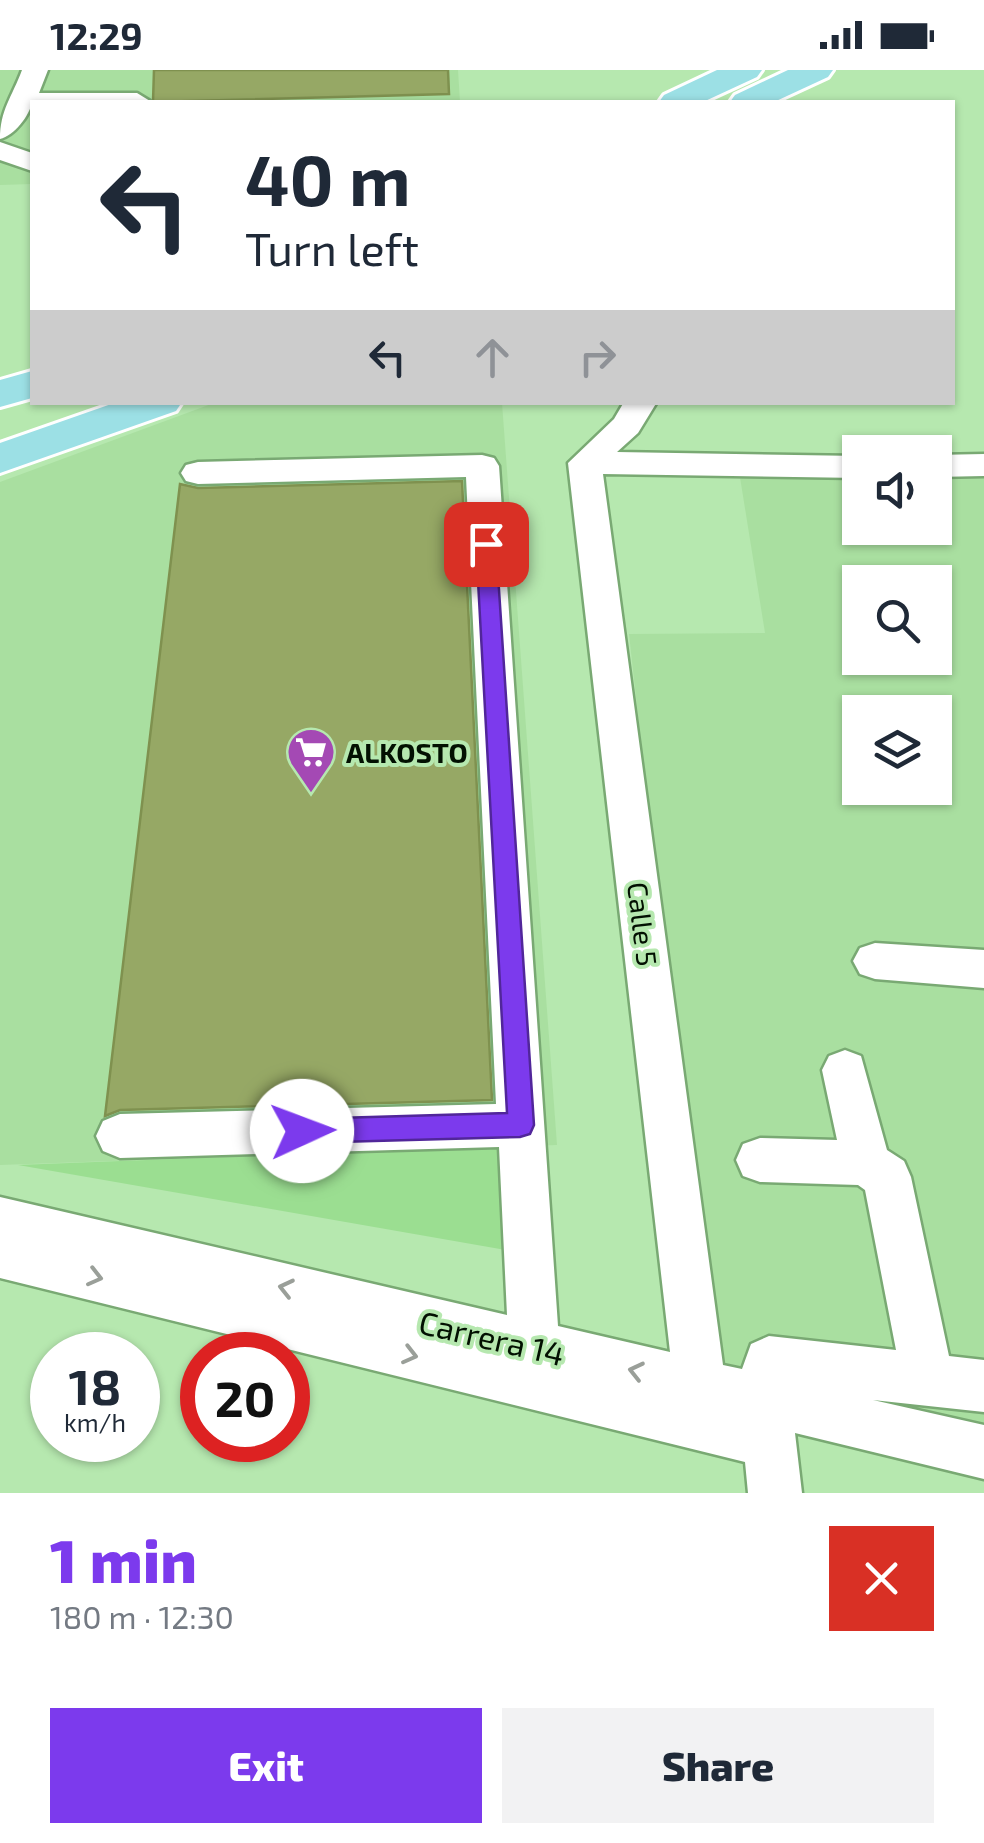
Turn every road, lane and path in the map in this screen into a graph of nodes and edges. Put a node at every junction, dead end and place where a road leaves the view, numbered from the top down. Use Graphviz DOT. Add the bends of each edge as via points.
graph roads {
  1 [pos="35,70"];
  2 [pos="745,70"];
  3 [pos="816,70"];
  4 [pos="680,100"];
  5 [pos="751,100"];
  6 [pos="23,101"];
  7 [pos="30,101"];
  8 [pos="0,130"];
  9 [pos="0,150"];
  10 [pos="30,162"];
  11 [pos="30,368"];
  12 [pos="0,377"];
  13 [pos="30,385"];
  14 [pos="0,394"];
  15 [pos="72,405"];
  16 [pos="153,405"];
  17 [pos="639,405"];
  18 [pos="0,428"];
  19 [pos="0,458"];
  20 [pos="585,463"];
  21 [pos="984,465"];
  22 [pos="952,466"];
  23 [pos="842,467"];
  24 [pos="198,474"];
  25 [pos="875,961"];
  26 [pos="984,968"];
  27 [pos="845,1070"];
  28 [pos="520,1125"];
  29 [pos="120,1136"];
  30 [pos="760,1160"];
  31 [pos="866,1163"];
  32 [pos="0,1220"];
  33 [pos="0,1254"];
  34 [pos="530,1365"];
  35 [pos="928,1381"];
  36 [pos="700,1386"];
  37 [pos="984,1386"];
  38 [pos="770,1446"];
  39 [pos="984,1452"];
  1 -- 6 [label="street"];
  2 -- 4 [label="main road"];
  3 -- 5 [label="main road"];
  6 -- 7 [label="street"];
  6 -- 8 [label="street"];
  9 -- 10 [label="street"];
  11 -- 12 [label="main road"];
  13 -- 14 [label="main road"];
  15 -- 18 [label="main road"];
  16 -- 19 [label="main road"];
  17 -- 20 [label="street"];
  20 -- 23 [label="street"];
  20 -- 36 [label="street, Calle 5"];
  21 -- 22 [label="street"];
  24 -- 28 [label="street" via="482,466"];
  25 -- 26 [label="street"];
  27 -- 31 [label="street"];
  28 -- 29 [label="street"];
  28 -- 34 [label="street"];
  30 -- 31 [label="street"];
  31 -- 35 [label="street" via="887,1178"];
  34 -- 32 [label="street, Carrera 14, one-way"];
  33 -- 34 [label="street, Carrera 14, one-way"];
  36 -- 34 [label="street, Carrera 14, one-way"];
  34 -- 38 [label="street, Carrera 14"];
  35 -- 37 [label="street"];
  35 -- 38 [label="street" via="769,1362"];
  36 -- 38 [label="street, Carrera 14"];
  38 -- 39 [label="street, Carrera 14"];
}
